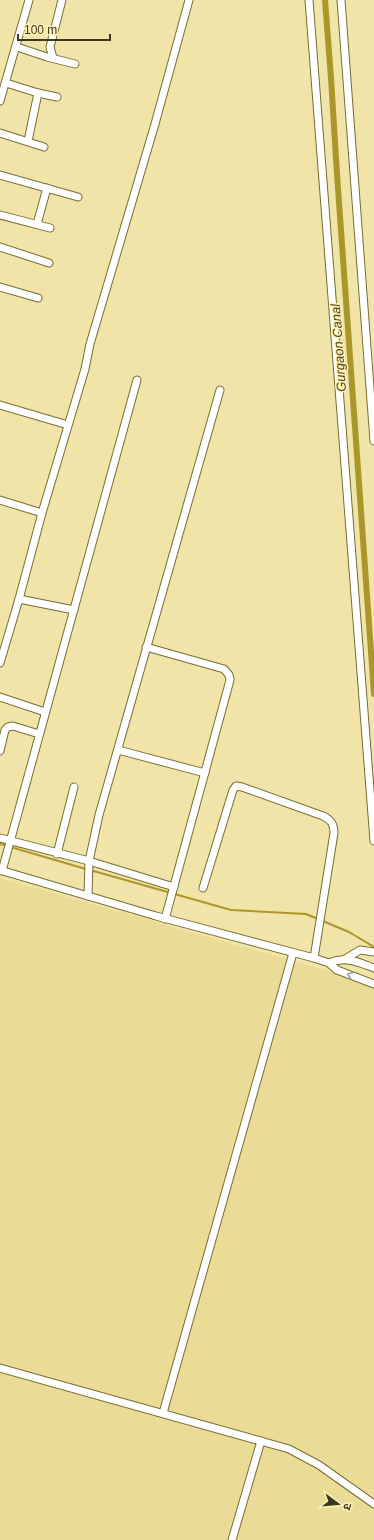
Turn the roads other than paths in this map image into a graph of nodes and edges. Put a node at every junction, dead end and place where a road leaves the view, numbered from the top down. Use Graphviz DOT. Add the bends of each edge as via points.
graph roads {
  1 [pos="29,0"];
  2 [pos="62,0"];
  3 [pos="190,0"];
  4 [pos="309,0"];
  5 [pos="341,0"];
  6 [pos="17,46"];
  7 [pos="53,58"];
  8 [pos="75,64"];
  9 [pos="6,83"];
  10 [pos="38,94"];
  11 [pos="57,97"];
  12 [pos="0,101"];
  13 [pos="0,133"];
  14 [pos="28,141"];
  15 [pos="44,147"];
  16 [pos="0,175"];
  17 [pos="46,188"];
  18 [pos="78,197"];
  19 [pos="0,215"];
  20 [pos="37,224"];
  21 [pos="50,228"];
  22 [pos="0,248"];
  23 [pos="50,262"];
  24 [pos="0,287"];
  25 [pos="38,298"];
  26 [pos="137,380"];
  27 [pos="220,390"];
  28 [pos="0,405"];
  29 [pos="68,425"];
  30 [pos="374,441"];
  31 [pos="0,500"];
  32 [pos="42,513"];
  33 [pos="19,599"];
  34 [pos="74,610"];
  35 [pos="146,647"];
  36 [pos="0,663"];
  37 [pos="0,697"];
  38 [pos="46,712"];
  39 [pos="39,734"];
  40 [pos="118,750"];
  41 [pos="0,751"];
  42 [pos="205,773"];
  43 [pos="74,788"];
  44 [pos="0,838"];
  45 [pos="374,841"];
  46 [pos="9,845"];
  47 [pos="57,854"];
  48 [pos="89,867"];
  49 [pos="1,871"];
  50 [pos="203,888"];
  51 [pos="172,892"];
  52 [pos="88,896"];
  53 [pos="165,919"];
  54 [pos="374,952"];
  55 [pos="293,953"];
  56 [pos="314,958"];
  57 [pos="345,959"];
  58 [pos="330,963"];
  59 [pos="374,968"];
  60 [pos="374,984"];
  61 [pos="0,1368"];
  62 [pos="162,1413"];
  63 [pos="261,1441"];
  64 [pos="374,1504"];
  65 [pos="232,1540"];
  1 -- 6 [label="street"];
  2 -- 7 [label="street" via="50,47"];
  3 -- 29 [label="street"];
  4 -- 45 [label="street"];
  5 -- 30 [label="street"];
  6 -- 7 [label="street"];
  6 -- 9 [label="street"];
  7 -- 8 [label="street"];
  9 -- 10 [label="street"];
  9 -- 12 [label="street"];
  10 -- 11 [label="street"];
  10 -- 14 [label="street"];
  13 -- 14 [label="street"];
  14 -- 15 [label="street"];
  16 -- 17 [label="street"];
  17 -- 18 [label="street"];
  17 -- 20 [label="street"];
  19 -- 20 [label="street"];
  20 -- 21 [label="street"];
  22 -- 23 [label="street"];
  24 -- 25 [label="street"];
  26 -- 34 [label="street"];
  27 -- 35 [label="street"];
  28 -- 29 [label="street"];
  29 -- 32 [label="street"];
  31 -- 32 [label="street"];
  32 -- 33 [label="street"];
  33 -- 34 [label="street"];
  33 -- 36 [label="street"];
  34 -- 38 [label="street"];
  35 -- 40 [label="street"];
  35 -- 42 [label="street" via="224,669 229,675 230,680"];
  37 -- 38 [label="street"];
  38 -- 39 [label="street"];
  39 -- 41 [label="street" via="13,726 8,727"];
  39 -- 46 [label="street"];
  40 -- 42 [label="street"];
  40 -- 48 [label="street" via="97,823"];
  42 -- 51 [label="street"];
  43 -- 47 [label="street"];
  44 -- 46 [label="street"];
  46 -- 47 [label="street"];
  46 -- 49 [label="street"];
  47 -- 48 [label="street"];
  48 -- 51 [label="street"];
  48 -- 52 [label="street"];
  49 -- 52 [label="street"];
  50 -- 56 [label="street" via="236,786 323,816 333,824 334,833"];
  51 -- 53 [label="street"];
  52 -- 53 [label="street"];
  53 -- 55 [label="street"];
  54 -- 57 [label="street" via="360,950"];
  55 -- 56 [label="street"];
  55 -- 62 [label="street"];
  56 -- 58 [label="street"];
  57 -- 58 [label="street"];
  57 -- 59 [label="street"];
  60 -- 58 [label="street, one-way" via="337,970"];
  61 -- 62 [label="street"];
  62 -- 63 [label="street"];
  63 -- 64 [label="street" via="301,1454"];
  63 -- 65 [label="street"];
}
